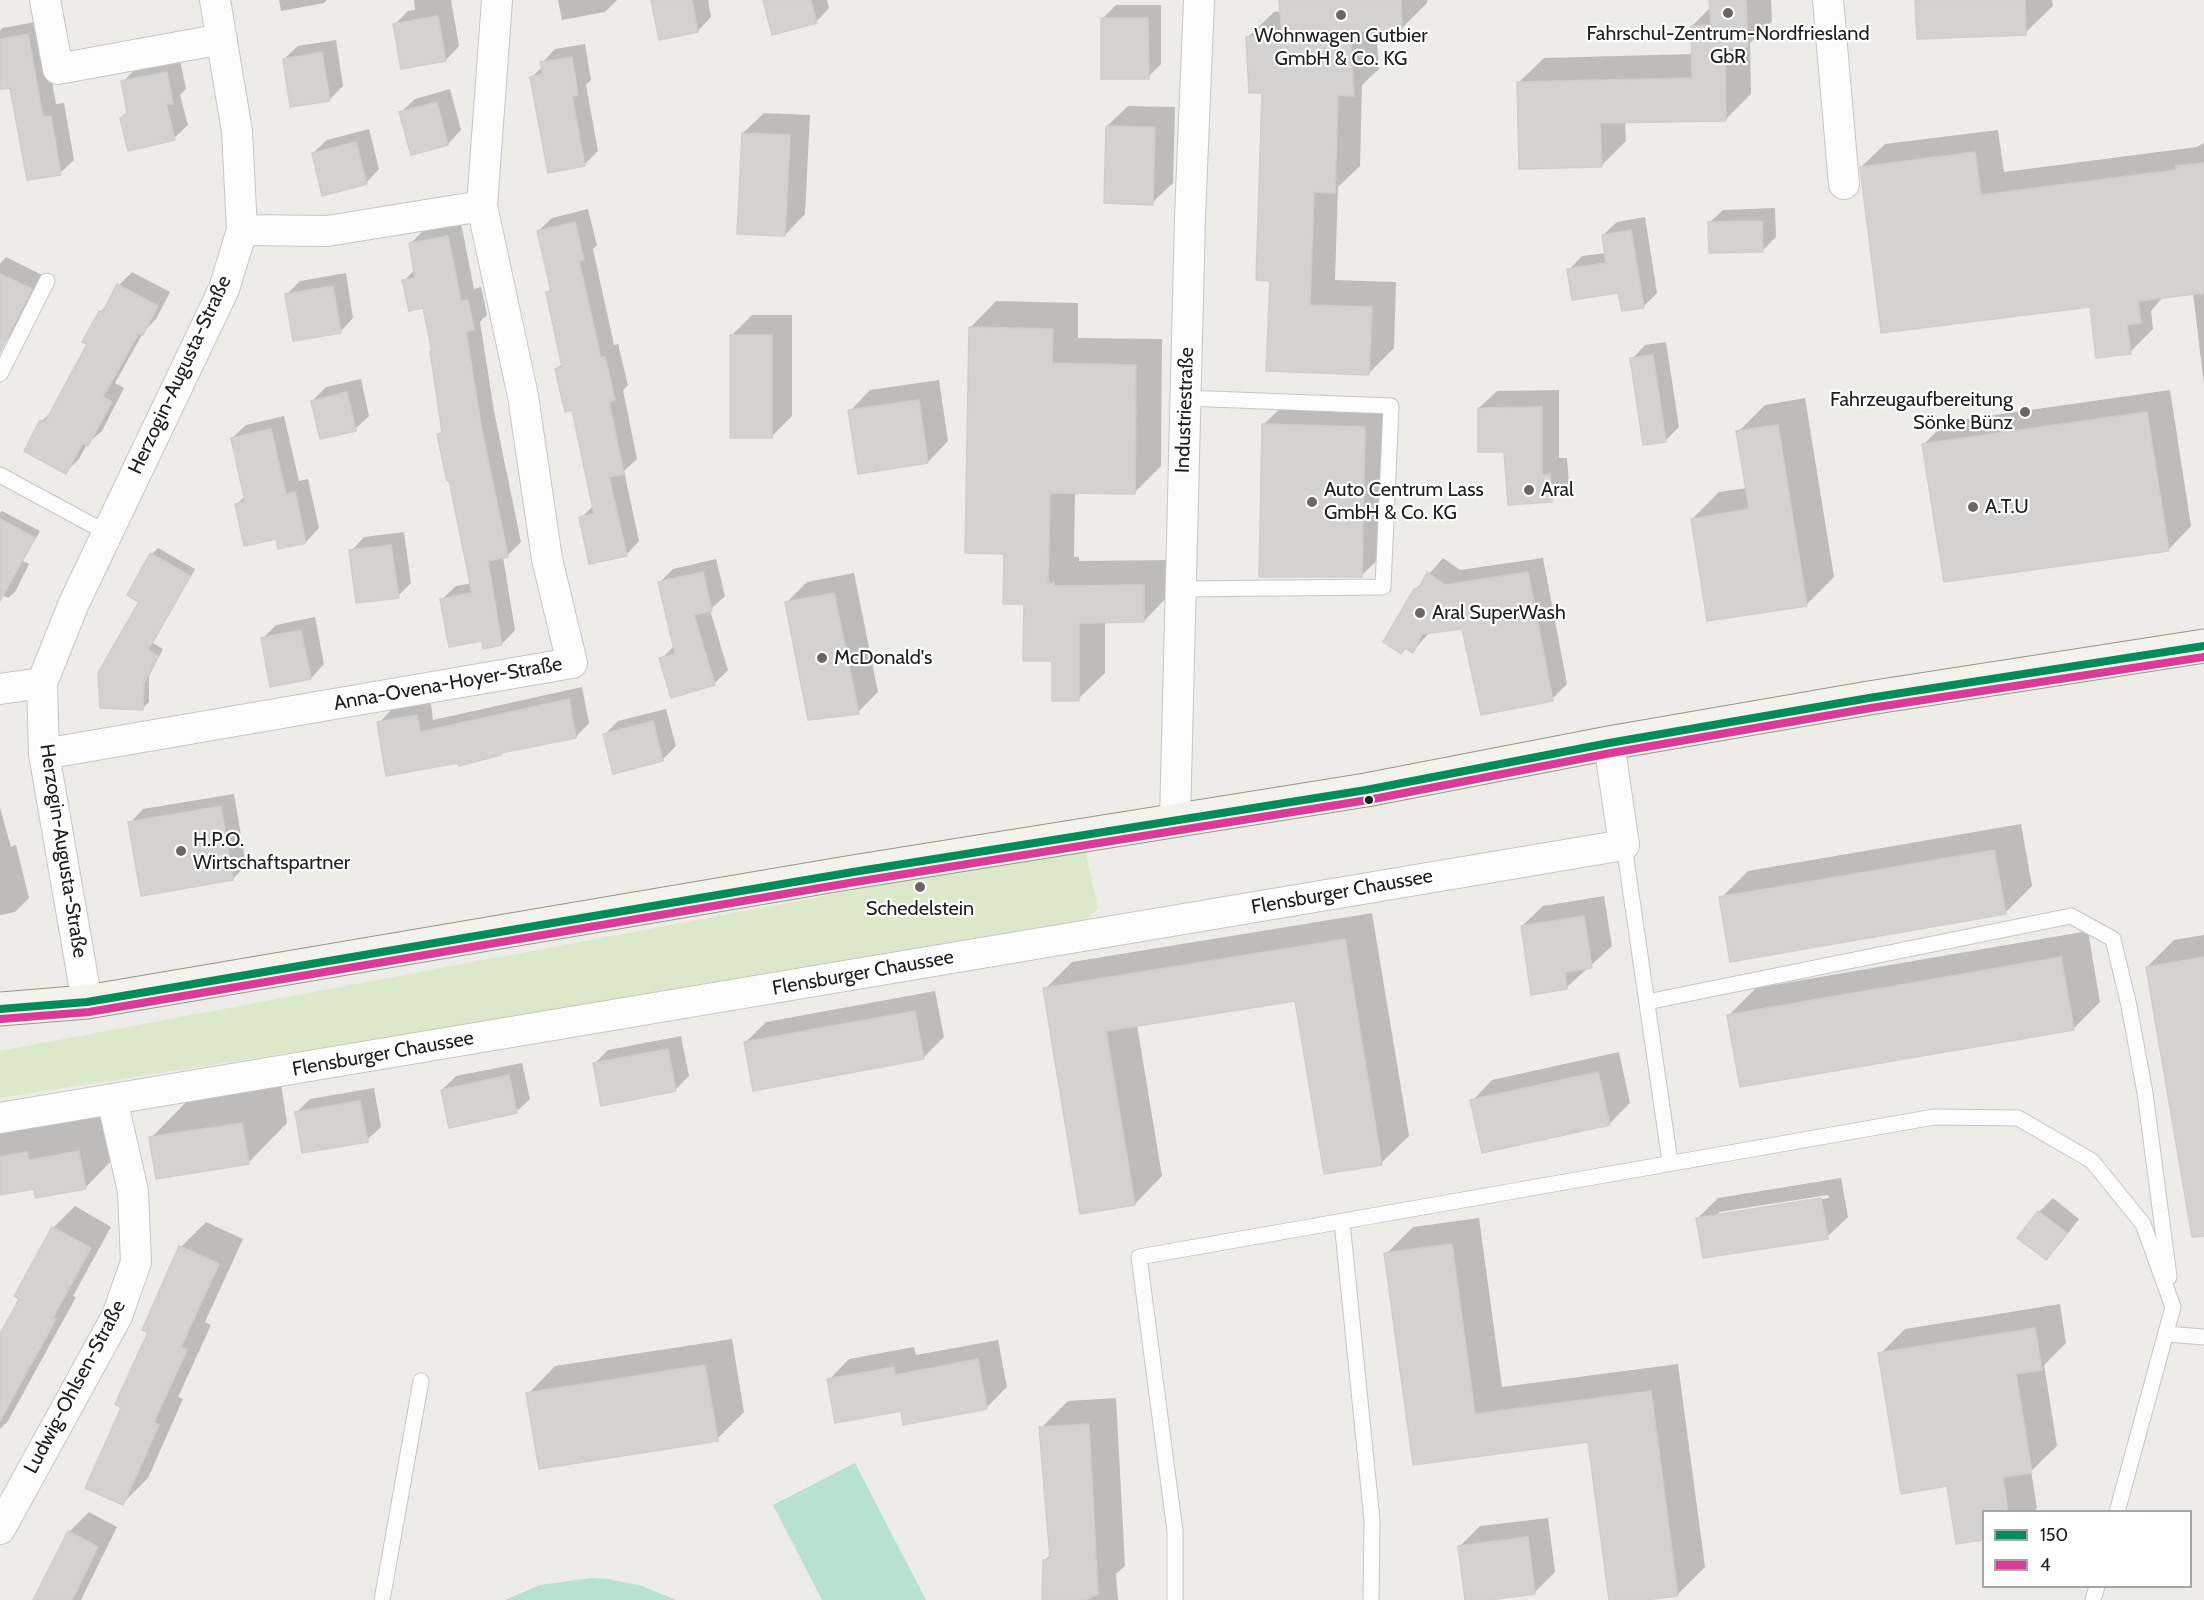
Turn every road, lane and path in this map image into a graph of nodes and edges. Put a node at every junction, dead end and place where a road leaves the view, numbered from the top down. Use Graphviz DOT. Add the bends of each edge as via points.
graph roads {
  1 [pos="45,0"];
  2 [pos="215,0"];
  3 [pos="497,0"];
  4 [pos="1199,0"];
  5 [pos="1828,0"];
  6 [pos="222,39"];
  7 [pos="1844,184"];
  8 [pos="482,206"];
  9 [pos="242,230"];
  10 [pos="47,281"];
  11 [pos="0,374"];
  12 [pos="1185,398"];
  13 [pos="0,475"];
  14 [pos="106,533"];
  15 [pos="1180,589"];
  16 [pos="2204,646"];
  17 [pos="42,683"];
  18 [pos="0,688"];
  19 [pos="1609,743"];
  20 [pos="44,754"];
  21 [pos="1175,819"];
  22 [pos="1624,845"];
  23 [pos="87,1002"];
  24 [pos="1647,1002"];
  25 [pos="0,1009"];
  26 [pos="112,1099"];
  27 [pos="0,1118"];
  28 [pos="1670,1162"];
  29 [pos="1342,1222"];
  30 [pos="2173,1307"];
  31 [pos="2166,1334"];
  32 [pos="2204,1337"];
  33 [pos="421,1381"];
  34 [pos="2118,1510"];
  35 [pos="0,1529"];
  36 [pos="382,1600"];
  37 [pos="1175,1600"];
  38 [pos="1371,1600"];
  1 -- 6 [label="street" via="58,69"];
  2 -- 6 [label="street, Herzogin-Augusta-Straße"];
  3 -- 8 [label="street, Anna-Ovena-Hoyer-Straße"];
  4 -- 12 [label="street, Industriestraße"];
  5 -- 7 [label="street"];
  6 -- 9 [label="street, Herzogin-Augusta-Straße" via="237,131"];
  8 -- 9 [label="street" via="327,231"];
  8 -- 20 [label="street, Anna-Ovena-Hoyer-Straße" via="523,396 547,559 572,663"];
  9 -- 14 [label="street, Herzogin-Augusta-Straße" via="224,289"];
  10 -- 11 [label="lane"];
  12 -- 15 [label="street, Industriestraße"];
  12 -- 15 [label="lane" via="1391,406 1383,587"];
  13 -- 14 [label="lane"];
  14 -- 17 [label="street, Herzogin-Augusta-Straße"];
  15 -- 21 [label="street, Industriestraße"];
  16 -- 19 [label="main road"];
  17 -- 18 [label="street"];
  17 -- 20 [label="street, Herzogin-Augusta-Straße"];
  19 -- 21 [label="main road" via="1366,790"];
  19 -- 22 [label="street"];
  20 -- 23 [label="street, Herzogin-Augusta-Straße"];
  21 -- 23 [label="main road"];
  22 -- 24 [label="lane"];
  22 -- 26 [label="street, Flensburger Chaussee"];
  23 -- 25 [label="main road"];
  24 -- 28 [label="lane"];
  24 -- 30 [label="lane" via="2071,916 2113,939 2145,1093"];
  26 -- 27 [label="street, Flensburger Chaussee"];
  26 -- 35 [label="street, Ludwig-Ohlsen-Straße" via="134,1191 136,1263 117,1316"];
  28 -- 29 [label="lane"];
  28 -- 30 [label="lane" via="1934,1117 2018,1118 2092,1161 2143,1224"];
  29 -- 37 [label="lane" via="1138,1257 1175,1531"];
  29 -- 38 [label="lane" via="1372,1520"];
  30 -- 31 [label="lane"];
  31 -- 32 [label="lane"];
  31 -- 34 [label="lane"];
  33 -- 36 [label="lane"];
}
